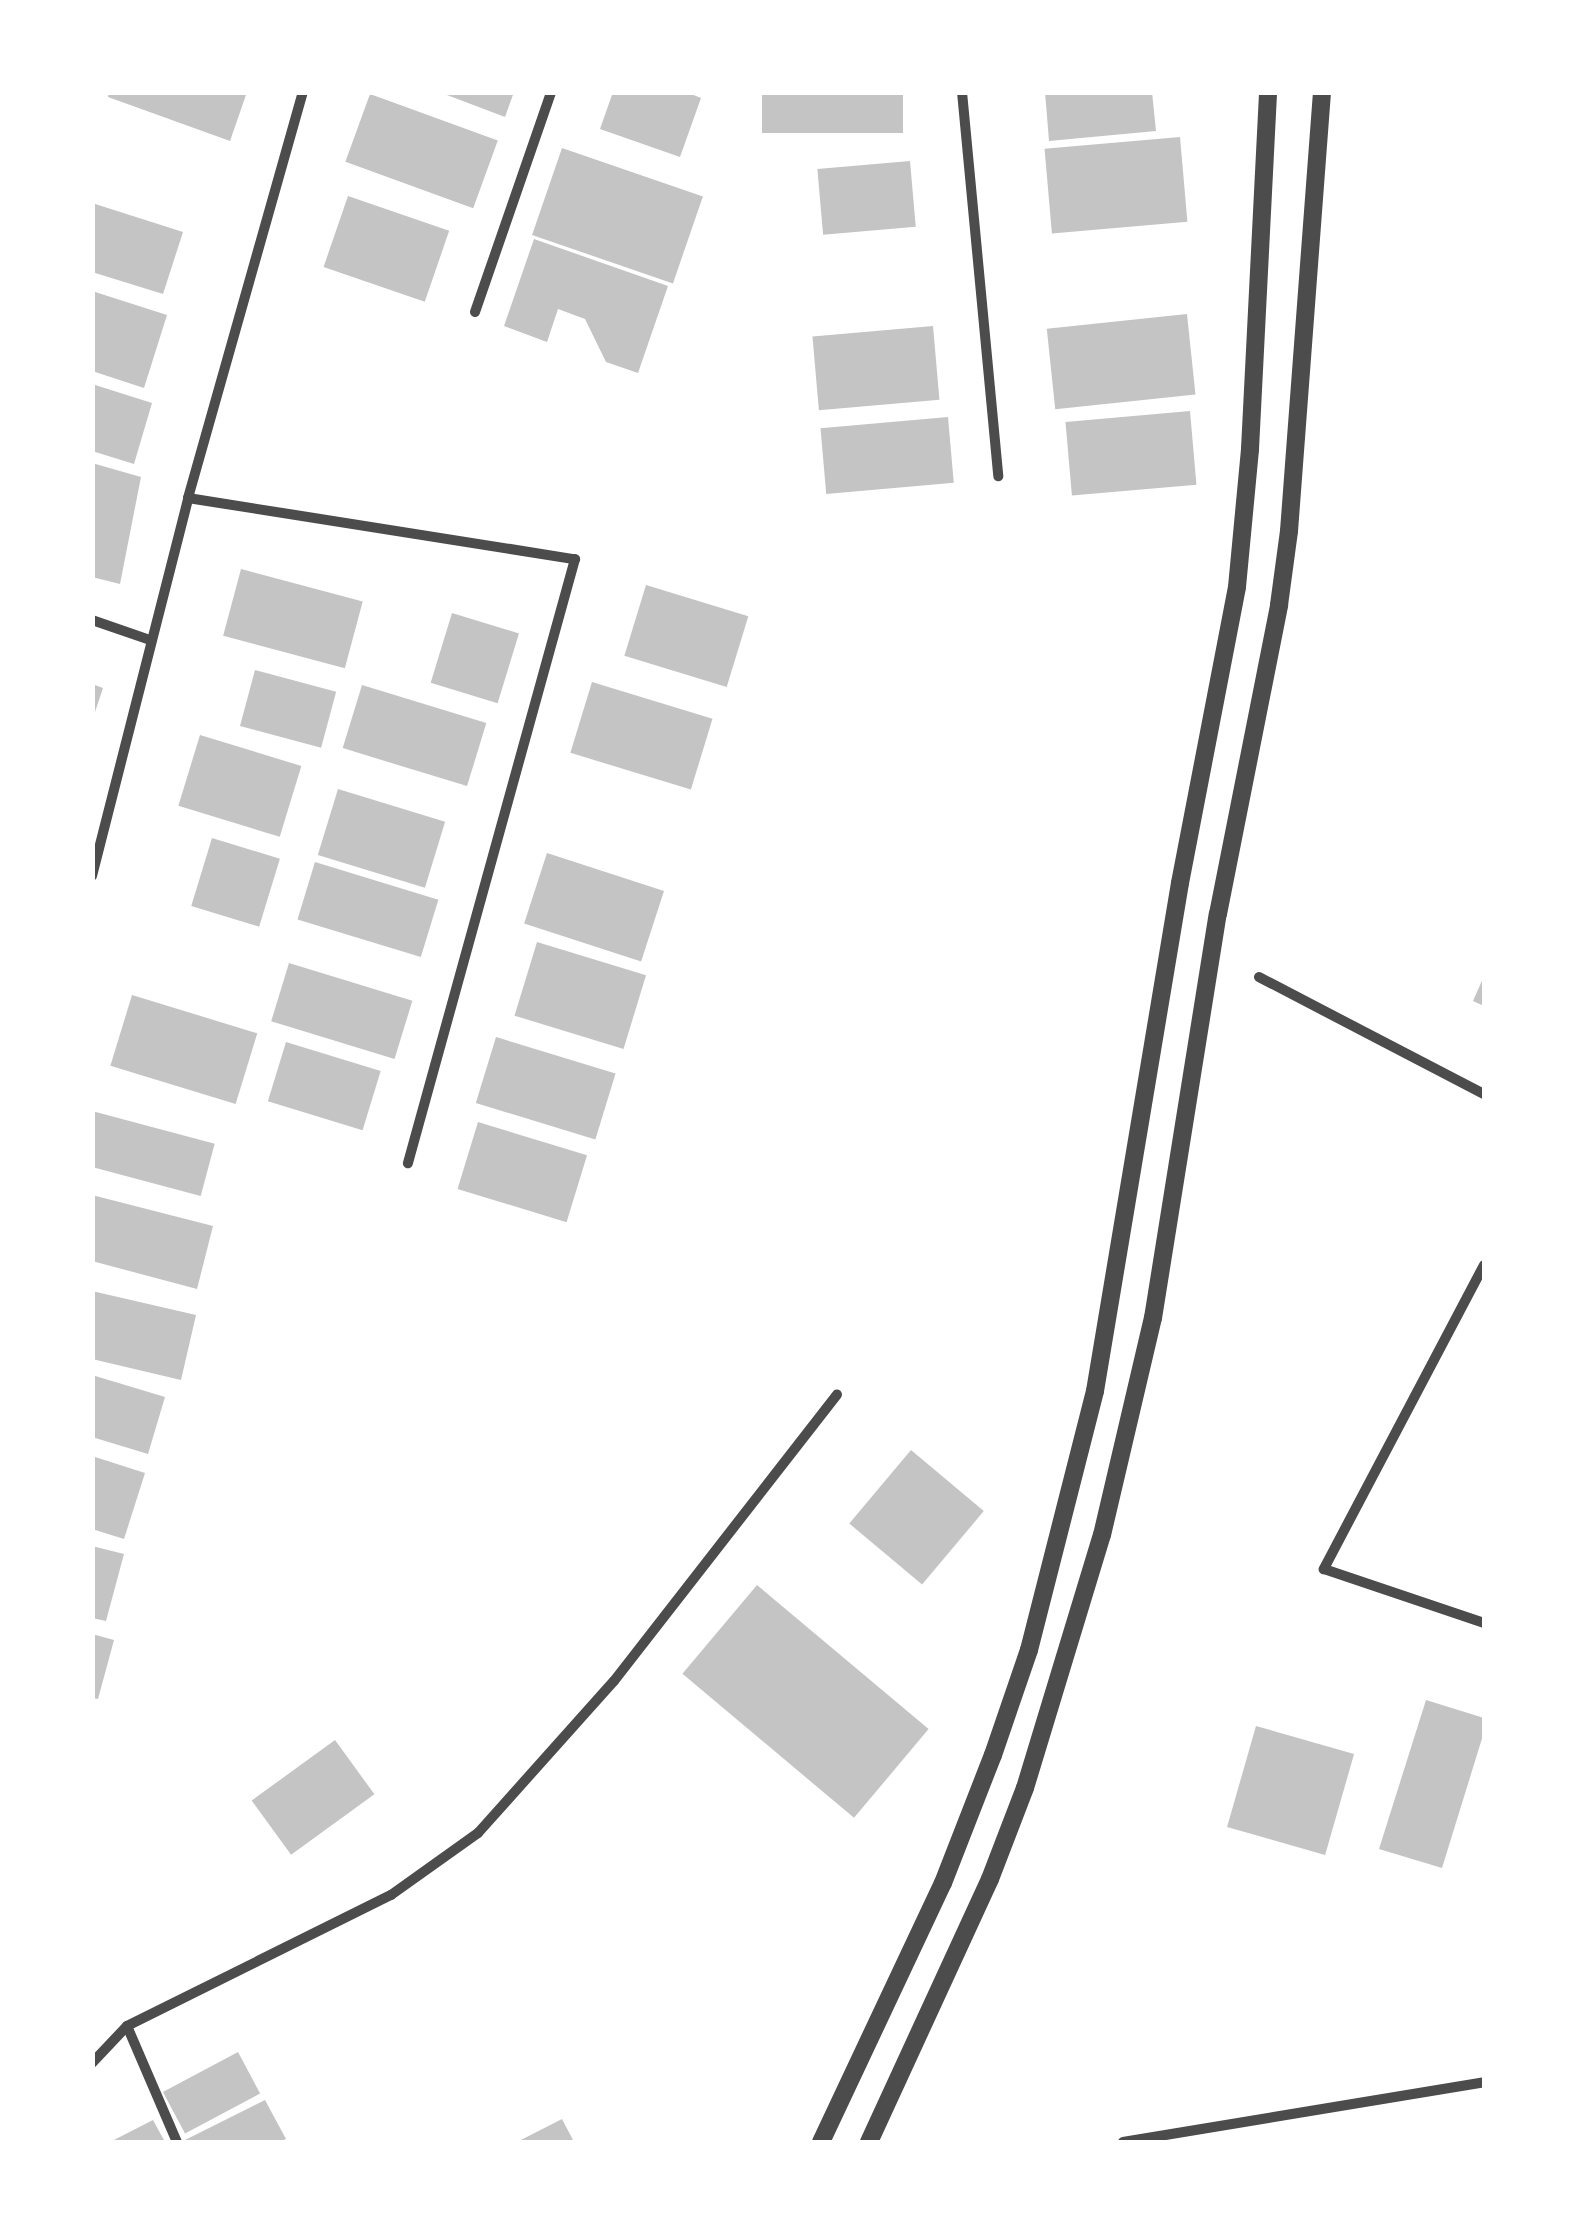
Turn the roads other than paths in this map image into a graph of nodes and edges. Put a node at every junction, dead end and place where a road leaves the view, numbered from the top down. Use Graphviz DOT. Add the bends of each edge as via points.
graph roads {
  1 [pos="303,92"];
  2 [pos="551,92"];
  3 [pos="962,92"];
  4 [pos="1268,92"];
  5 [pos="1322,92"];
  6 [pos="475,312"];
  7 [pos="998,476"];
  8 [pos="188,498"];
  9 [pos="92,620"];
  10 [pos="150,640"];
  11 [pos="92,876"];
  12 [pos="1259,976"];
  13 [pos="1484,1094"];
  14 [pos="408,1162"];
  15 [pos="1484,1265"];
  16 [pos="836,1394"];
  17 [pos="1484,1623"];
  18 [pos="127,2026"];
  19 [pos="92,2063"];
  20 [pos="1484,2082"];
  21 [pos="177,2142"];
  22 [pos="821,2142"];
  23 [pos="870,2142"];
  24 [pos="1123,2142"];
  1 -- 8 [label="street"];
  2 -- 6 [label="street"];
  3 -- 7 [label="street"];
  4 -- 22 [label="street" via="1237,587 1095,1391 1029,1650 993,1755 943,1884"];
  5 -- 23 [label="street" via="1279,605 1218,914 1154,1318 1102,1535 1025,1788"];
  8 -- 10 [label="street"];
  8 -- 14 [label="street" via="576,559"];
  9 -- 10 [label="street"];
  10 -- 11 [label="street"];
  12 -- 13 [label="street"];
  15 -- 17 [label="street" via="1324,1569"];
  16 -- 18 [label="street" via="614,1681 478,1833 392,1895"];
  18 -- 19 [label="street"];
  18 -- 21 [label="street"];
  20 -- 24 [label="street"];
}
